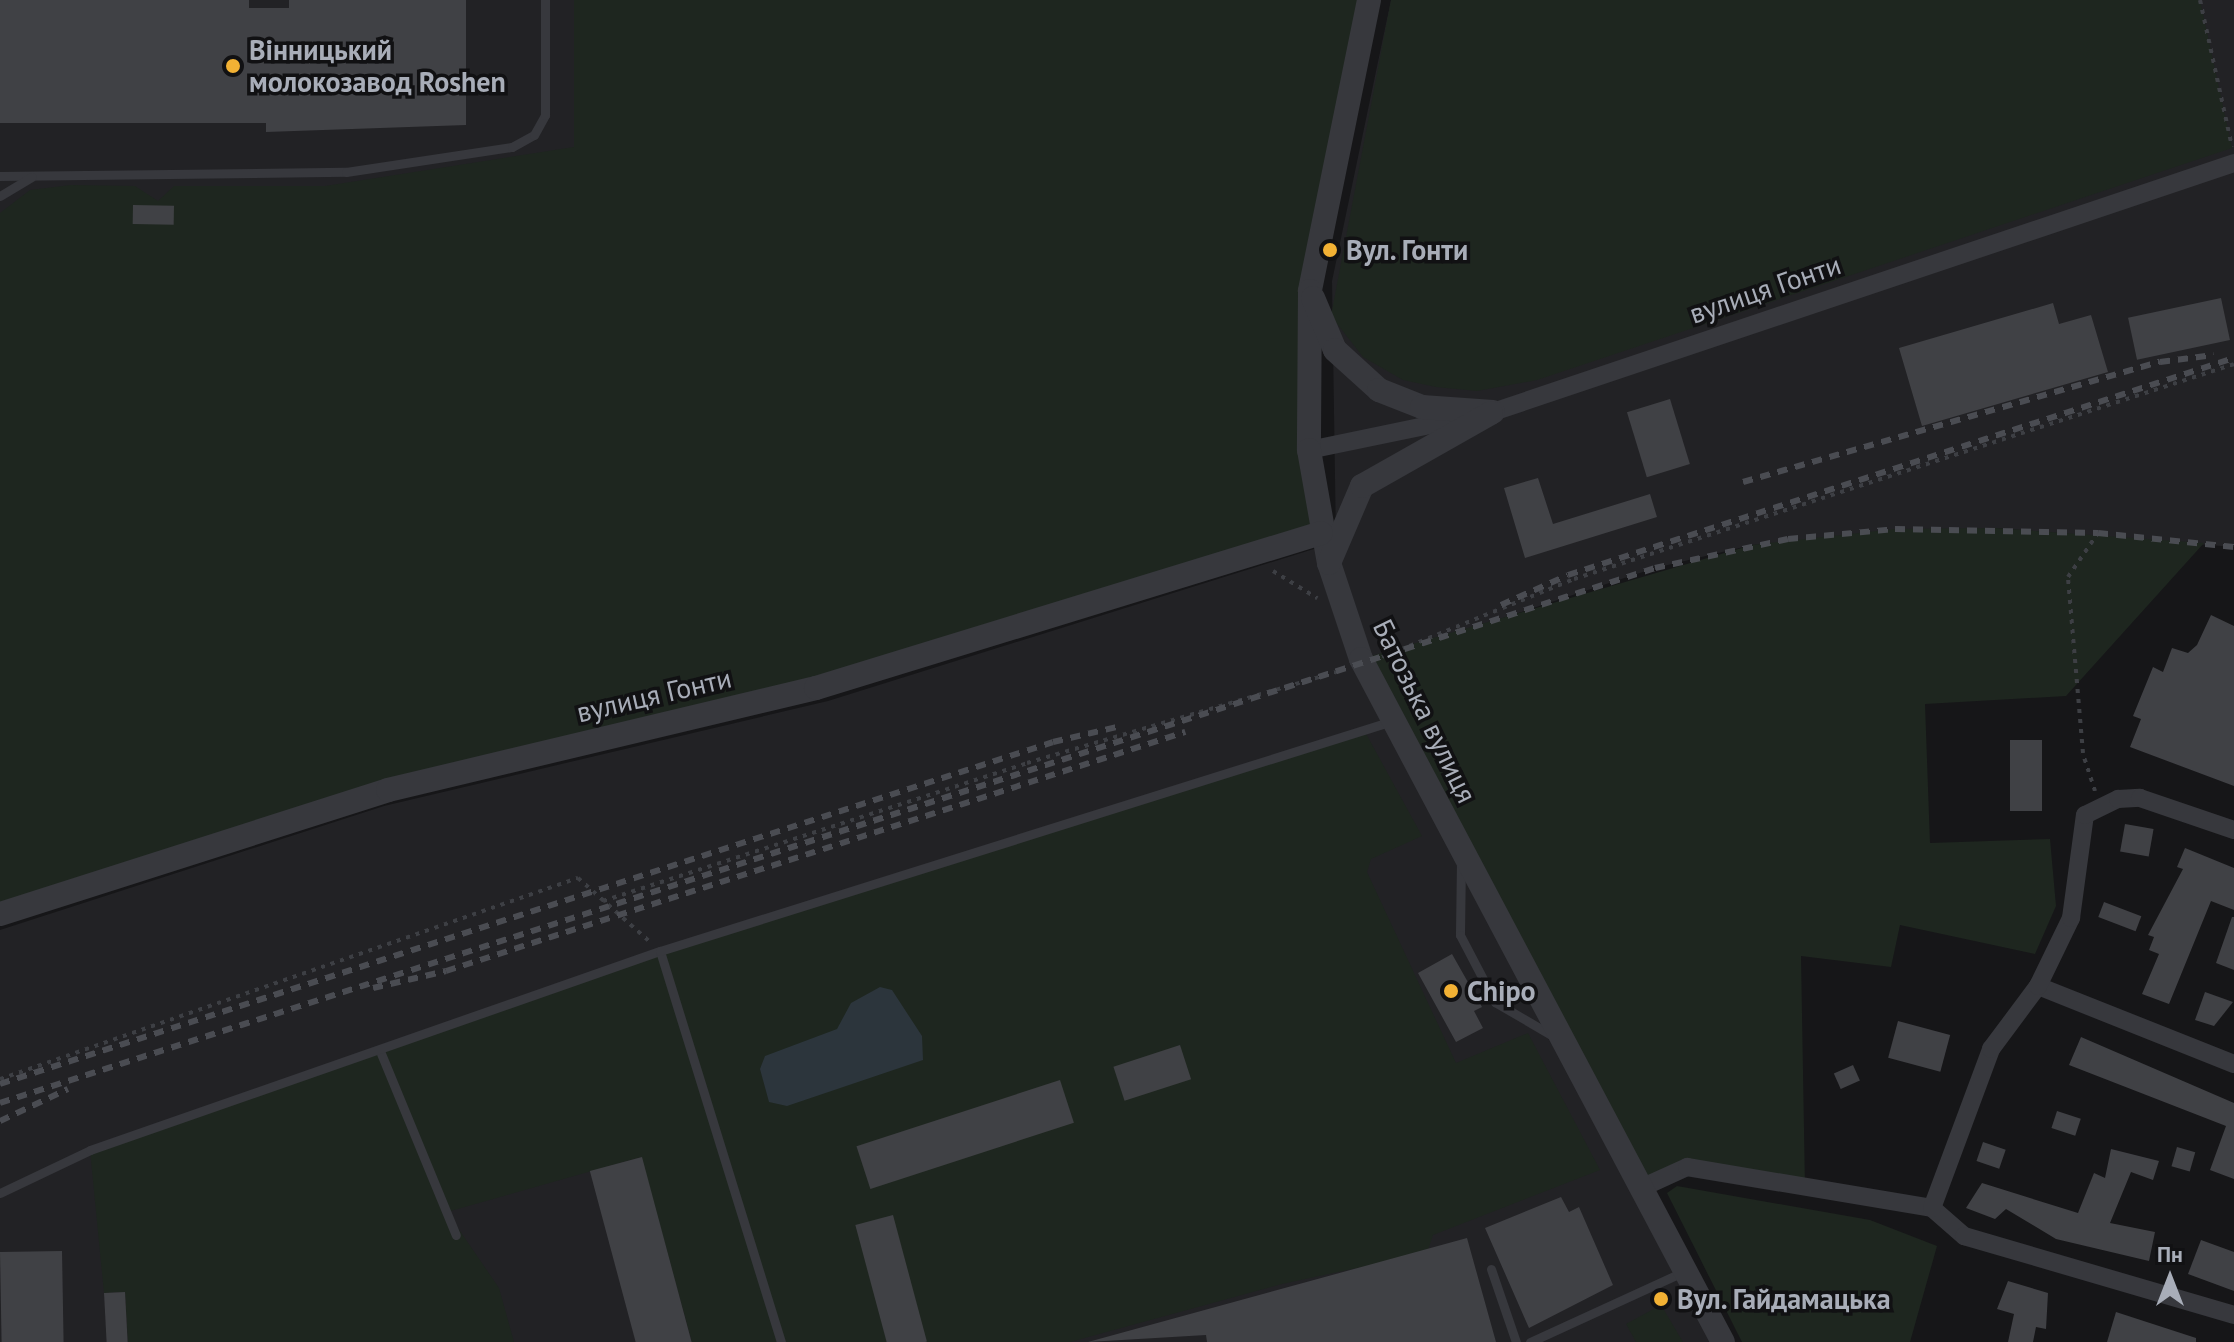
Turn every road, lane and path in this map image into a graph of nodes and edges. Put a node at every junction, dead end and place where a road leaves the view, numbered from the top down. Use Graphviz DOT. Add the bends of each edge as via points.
graph roads {
  1 [pos="545,0"];
  2 [pos="1369,0"];
  3 [pos="2200,0"];
  4 [pos="2234,160"];
  5 [pos="0,176"];
  6 [pos="34,176"];
  7 [pos="0,196"];
  8 [pos="1310,291"];
  9 [pos="2234,364"];
  10 [pos="1493,412"];
  11 [pos="1309,450"];
  12 [pos="1321,533"];
  13 [pos="2098,533"];
  14 [pos="1329,563"];
  15 [pos="1363,664"];
  16 [pos="1392,721"];
  17 [pos="2100,804"];
  18 [pos="2234,830"];
  19 [pos="1461,849"];
  20 [pos="603,901"];
  21 [pos="0,914"];
  22 [pos="660,951"];
  23 [pos="2038,986"];
  24 [pos="1563,1042"];
  25 [pos="380,1051"];
  26 [pos="2234,1064"];
  27 [pos="0,1079"];
  28 [pos="1641,1188"];
  29 [pos="0,1193"];
  30 [pos="1932,1208"];
  31 [pos="456,1235"];
  32 [pos="1491,1269"];
  33 [pos="1685,1271"];
  34 [pos="2234,1315"];
  35 [pos="781,1342"];
  36 [pos="1516,1342"];
  37 [pos="1530,1342"];
  38 [pos="1723,1342"];
  1 -- 6 [label="lane" via="545,115 534,135 512,147 346,172"];
  2 -- 8 [label="street, Батозька вулиця"];
  3 -- 4 [label="path"];
  4 -- 10 [label="street, вулиця Гонти"];
  5 -- 6 [label="lane"];
  6 -- 7 [label="lane"];
  8 -- 10 [label="street" via="1335,350 1379,390 1422,407"];
  8 -- 11 [label="street, Батозька вулиця"];
  9 -- 15 [label="path" via="1574,579"];
  10 -- 11 [label="street, вулиця Гонти"];
  10 -- 14 [label="street" via="1362,486"];
  11 -- 12 [label="street, Батозька вулиця"];
  12 -- 14 [label="street, Батозька вулиця"];
  12 -- 21 [label="street, вулиця Гонти" via="816,688 388,790"];
  13 -- 17 [label="path" via="2068,577 2083,753"];
  14 -- 15 [label="street, Батозька вулиця"];
  15 -- 16 [label="street, Батозька вулиця"];
  15 -- 20 [label="path" via="1171,726 1027,763"];
  16 -- 19 [label="street, Батозька вулиця"];
  16 -- 22 [label="lane"];
  17 -- 18 [label="street" via="2140,798"];
  17 -- 23 [label="street" via="2085,815 2076,899"];
  19 -- 24 [label="street, Батозька вулиця"];
  19 -- 24 [label="lane" via="1460,935 1495,1002"];
  20 -- 22 [label="path"];
  20 -- 27 [label="path" via="578,878"];
  22 -- 25 [label="lane"];
  22 -- 35 [label="lane"];
  23 -- 26 [label="street"];
  23 -- 30 [label="street" via="1991,1049"];
  24 -- 28 [label="street, Батозька вулиця"];
  25 -- 29 [label="lane" via="90,1150"];
  25 -- 31 [label="lane"];
  28 -- 30 [label="street" via="1687,1167"];
  28 -- 33 [label="street, Батозька вулиця"];
  30 -- 34 [label="street" via="1964,1236"];
  32 -- 36 [label="lane"];
  33 -- 37 [label="lane"];
  33 -- 38 [label="street, Батозька вулиця"];
}
